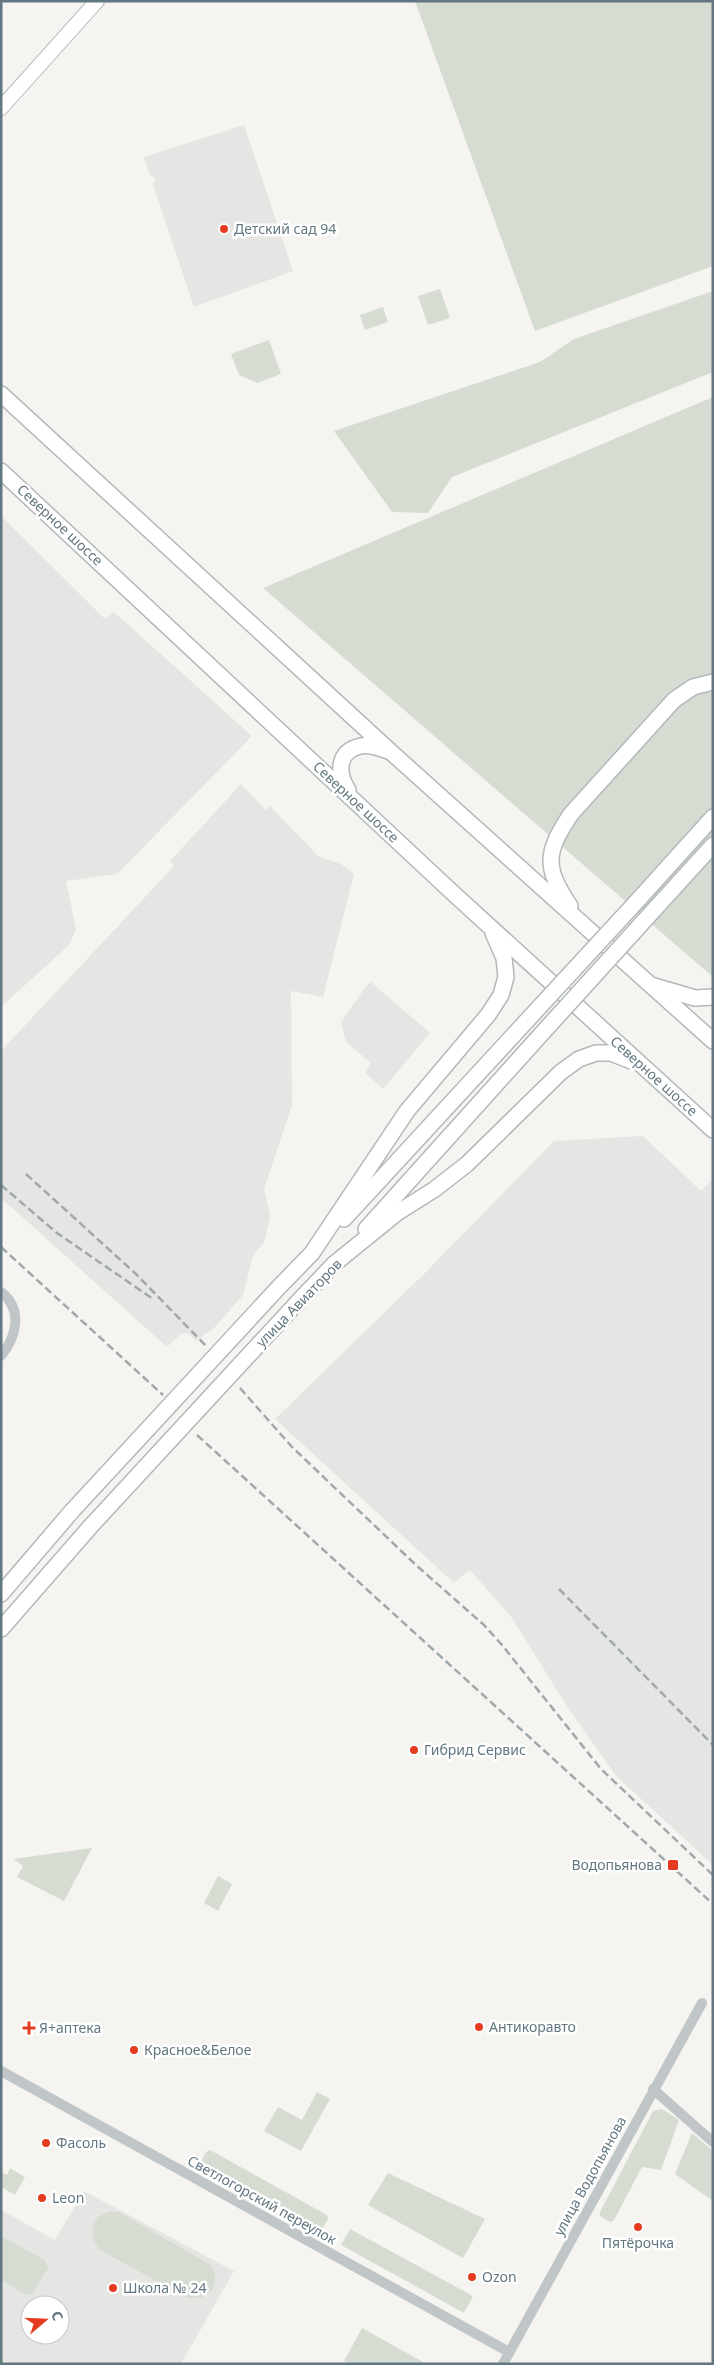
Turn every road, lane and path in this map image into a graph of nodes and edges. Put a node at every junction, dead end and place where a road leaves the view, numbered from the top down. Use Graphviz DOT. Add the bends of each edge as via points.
graph roads {
  1 [pos="97,1"];
  2 [pos="1,108"];
  3 [pos="1,394"];
  4 [pos="1,471"];
  5 [pos="713,682"];
  6 [pos="392,752"];
  7 [pos="353,798"];
  8 [pos="713,817"];
  9 [pos="713,845"];
  10 [pos="582,924"];
  11 [pos="490,927"];
  12 [pos="649,984"];
  13 [pos="713,997"];
  14 [pos="713,1041"];
  15 [pos="644,1067"];
  16 [pos="713,1130"];
  17 [pos="312,1253"];
  18 [pos="334,1264"];
  19 [pos="1,1292"];
  20 [pos="1,1356"];
  21 [pos="1,1594"];
  22 [pos="1,1629"];
  23 [pos="702,2002"];
  24 [pos="1,2072"];
  25 [pos="653,2089"];
  26 [pos="713,2142"];
  27 [pos="509,2352"];
  28 [pos="502,2364"];
  1 -- 2 [label="street"];
  3 -- 6 [label="main road"];
  4 -- 7 [label="main road, Северное шоссе"];
  5 -- 10 [label="main road" via="693,686 674,700 560,830 551,850 550,866 555,882"];
  6 -- 7 [label="main road" via="361,746 350,750 343,758 340,779"];
  6 -- 10 [label="main road"];
  7 -- 11 [label="main road, Северное шоссе"];
  8 -- 17 [label="main road, bridge"];
  9 -- 18 [label="main road, bridge"];
  10 -- 12 [label="main road"];
  11 -- 15 [label="main road, Северное шоссе"];
  11 -- 17 [label="main road, улица Авиаторов" via="504,958 506,977 501,995 407,1111"];
  12 -- 13 [label="main road" via="695,998"];
  12 -- 14 [label="main road"];
  15 -- 16 [label="main road, Северное шоссе"];
  15 -- 18 [label="main road, улица Авиаторов" via="611,1053 596,1053 579,1059 561,1072 467,1164 397,1213"];
  17 -- 21 [label="main road, улица Авиаторов, bridge" via="72,1511"];
  18 -- 22 [label="main road, улица Авиаторов, bridge" via="90,1527"];
  19 -- 20 [label="street" via="13,1306 16,1320 13,1336"];
  23 -- 25 [label="street, улица Водопьянова"];
  24 -- 27 [label="street, Светлогорский переулок"];
  25 -- 26 [label="street"];
  25 -- 27 [label="street, улица Водопьянова"];
  27 -- 28 [label="street, улица Водопьянова"];
}
